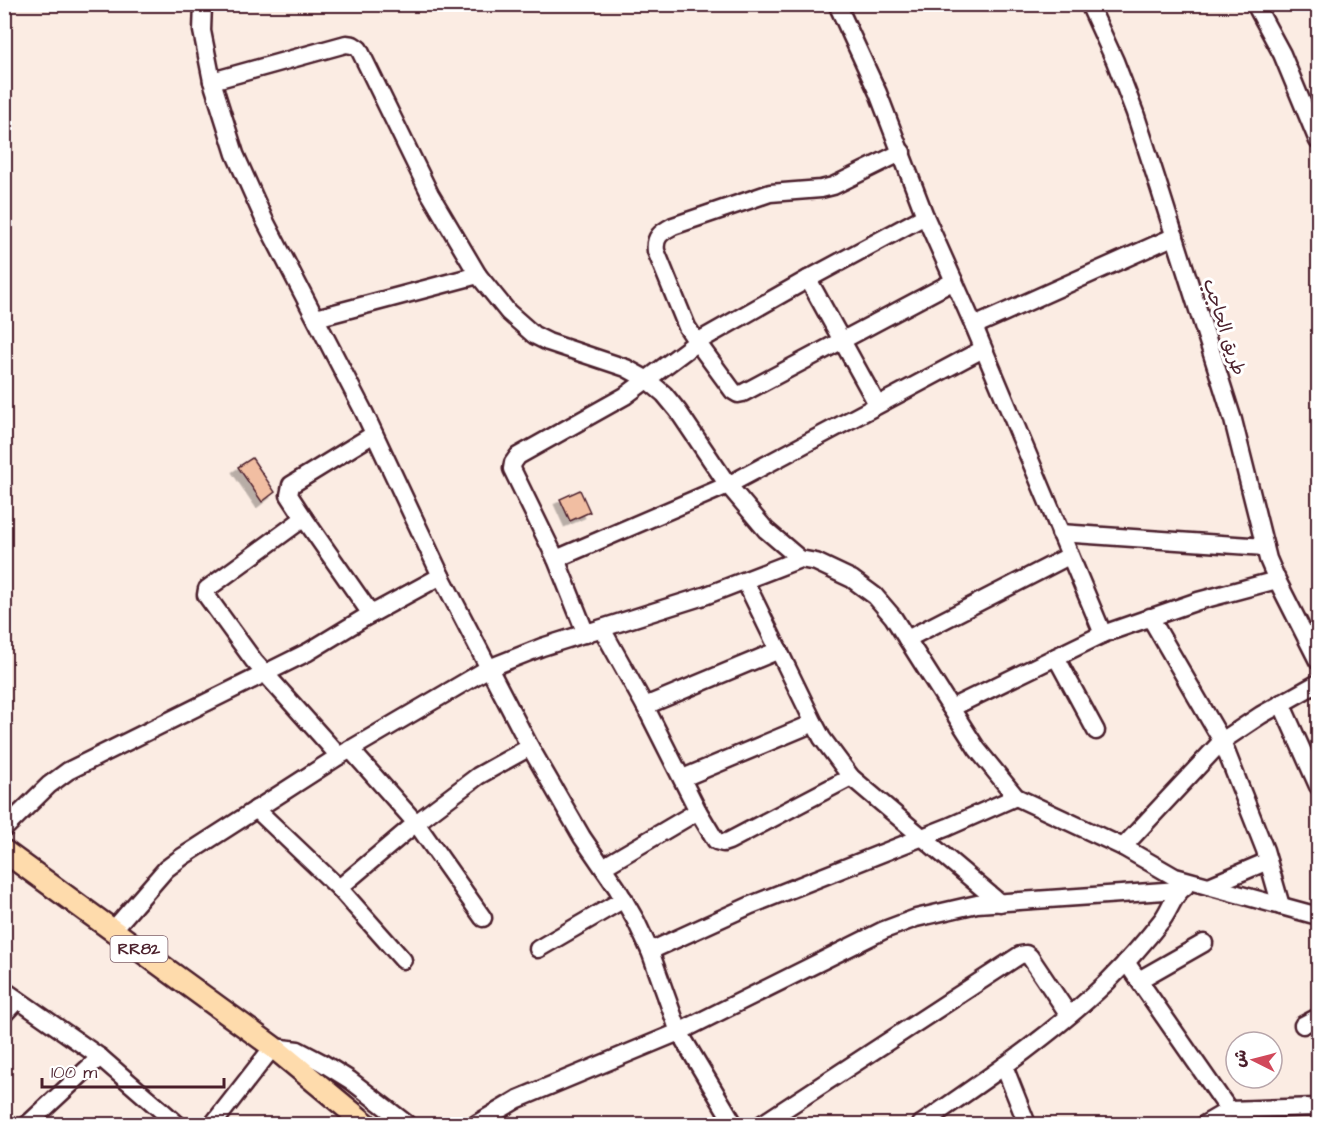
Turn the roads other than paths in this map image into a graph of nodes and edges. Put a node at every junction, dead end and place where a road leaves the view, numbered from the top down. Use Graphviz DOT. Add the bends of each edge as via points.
graph roads {
  1 [pos="203,4"];
  2 [pos="837,4"];
  3 [pos="1089,4"];
  4 [pos="1256,4"];
  5 [pos="212,81"];
  6 [pos="1318,141"];
  7 [pos="902,152"];
  8 [pos="925,216"];
  9 [pos="1175,236"];
  10 [pos="478,275"];
  11 [pos="808,279"];
  12 [pos="954,281"];
  13 [pos="316,318"];
  14 [pos="974,326"];
  15 [pos="842,340"];
  16 [pos="697,342"];
  17 [pos="983,348"];
  18 [pos="646,379"];
  19 [pos="877,404"];
  20 [pos="374,434"];
  21 [pos="728,485"];
  22 [pos="304,518"];
  23 [pos="1060,533"];
  24 [pos="1265,547"];
  25 [pos="1069,556"];
  26 [pos="556,559"];
  27 [pos="800,559"];
  28 [pos="441,576"];
  29 [pos="1277,580"];
  30 [pos="745,581"];
  31 [pos="371,614"];
  32 [pos="1150,617"];
  33 [pos="594,632"];
  34 [pos="1103,634"];
  35 [pos="907,639"];
  36 [pos="779,650"];
  37 [pos="1056,657"];
  38 [pos="1318,661"];
  39 [pos="489,668"];
  40 [pos="265,672"];
  41 [pos="1318,683"];
  42 [pos="1281,704"];
  43 [pos="645,706"];
  44 [pos="951,708"];
  45 [pos="814,723"];
  46 [pos="1096,731"];
  47 [pos="1222,741"];
  48 [pos="530,747"];
  49 [pos="345,752"];
  50 [pos="851,777"];
  51 [pos="683,778"];
  52 [pos="1318,786"];
  53 [pos="1016,797"];
  54 [pos="256,809"];
  55 [pos="698,811"];
  56 [pos="416,823"];
  57 [pos="4,829"];
  58 [pos="923,837"];
  59 [pos="1123,847"];
  60 [pos="6,855"];
  61 [pos="1268,861"];
  62 [pos="603,867"];
  63 [pos="1194,886"];
  64 [pos="339,888"];
  65 [pos="624,900"];
  66 [pos="1000,903"];
  67 [pos="1281,906"];
  68 [pos="1318,916"];
  69 [pos="483,918"];
  70 [pos="113,930"];
  71 [pos="1204,944"];
  72 [pos="538,950"];
  73 [pos="650,951"];
  74 [pos="403,960"];
  75 [pos="1126,962"];
  76 [pos="1139,980"];
  77 [pos="11,995"];
  78 [pos="4,1014"];
  79 [pos="1069,1015"];
  80 [pos="1318,1017"];
  81 [pos="1303,1025"];
  82 [pos="679,1032"];
  83 [pos="273,1047"];
  84 [pos="100,1057"];
  85 [pos="1004,1066"];
  86 [pos="1318,1107"];
  87 [pos="1229,1110"];
  88 [pos="28,1125"];
  89 [pos="177,1125"];
  90 [pos="213,1125"];
  91 [pos="366,1125"];
  92 [pos="406,1125"];
  93 [pos="476,1125"];
  94 [pos="734,1125"];
  95 [pos="762,1125"];
  96 [pos="921,1125"];
  97 [pos="1027,1125"];
  98 [pos="1205,1125"];
  1 -- 5 [label="street" via="202,31"];
  2 -- 7 [label="street"];
  3 -- 9 [label="street, طريق الحاجب" via="1135,113"];
  4 -- 6 [label="street" via="1282,54"];
  5 -- 10 [label="street" via="346,44 359,49 430,194"];
  5 -- 13 [label="street" via="235,154 294,281"];
  7 -- 8 [label="street"];
  7 -- 16 [label="street" via="833,186 770,193 661,233 656,239 656,251"];
  8 -- 11 [label="street"];
  8 -- 12 [label="street"];
  9 -- 14 [label="street"];
  9 -- 24 [label="street, طريق الحاجب" via="1233,420"];
  10 -- 13 [label="street"];
  10 -- 18 [label="street" via="508,312 534,335"];
  11 -- 15 [label="street"];
  11 -- 16 [label="street"];
  12 -- 14 [label="street"];
  12 -- 15 [label="street"];
  13 -- 20 [label="street"];
  14 -- 17 [label="street"];
  15 -- 16 [label="street" via="738,394"];
  15 -- 19 [label="street"];
  16 -- 18 [label="street"];
  17 -- 19 [label="street"];
  17 -- 23 [label="street"];
  18 -- 21 [label="street" via="678,411"];
  18 -- 26 [label="street" via="625,396 513,462 514,475"];
  19 -- 21 [label="street"];
  20 -- 22 [label="street" via="291,485 289,495"];
  20 -- 28 [label="street"];
  21 -- 26 [label="street"];
  21 -- 27 [label="street" via="766,530"];
  22 -- 31 [label="street"];
  22 -- 40 [label="street" via="207,589 208,600"];
  23 -- 24 [label="street"];
  23 -- 25 [label="street"];
  24 -- 29 [label="street, طريق الحاجب"];
  25 -- 34 [label="street"];
  25 -- 35 [label="street"];
  26 -- 33 [label="street"];
  27 -- 30 [label="street"];
  27 -- 35 [label="street" via="829,567 875,596"];
  28 -- 31 [label="street"];
  28 -- 39 [label="street"];
  29 -- 32 [label="street"];
  29 -- 38 [label="street, طريق الحاجب"];
  30 -- 33 [label="street"];
  30 -- 36 [label="street"];
  31 -- 40 [label="street" via="308,652"];
  32 -- 34 [label="street"];
  32 -- 47 [label="street"];
  33 -- 39 [label="street"];
  33 -- 43 [label="street"];
  34 -- 37 [label="street"];
  35 -- 44 [label="street"];
  36 -- 43 [label="street"];
  36 -- 45 [label="street"];
  37 -- 44 [label="street"];
  37 -- 46 [label="street"];
  39 -- 48 [label="street"];
  39 -- 49 [label="street"];
  40 -- 49 [label="street"];
  40 -- 57 [label="street" via="68,771"];
  41 -- 42 [label="street"];
  42 -- 47 [label="street"];
  42 -- 52 [label="street"];
  43 -- 51 [label="street"];
  44 -- 53 [label="street" via="977,749"];
  45 -- 50 [label="street"];
  45 -- 51 [label="street"];
  47 -- 59 [label="street"];
  47 -- 61 [label="street"];
  48 -- 56 [label="street" via="478,776"];
  48 -- 62 [label="street"];
  49 -- 54 [label="street"];
  49 -- 56 [label="street"];
  50 -- 55 [label="street" via="723,843 716,841"];
  50 -- 58 [label="street"];
  51 -- 55 [label="street"];
  53 -- 58 [label="street"];
  53 -- 59 [label="street"];
  54 -- 64 [label="street"];
  54 -- 70 [label="street" via="166,869"];
  55 -- 62 [label="street"];
  56 -- 64 [label="street"];
  56 -- 69 [label="street"];
  58 -- 66 [label="street"];
  58 -- 73 [label="street" via="761,901"];
  59 -- 63 [label="street"];
  60 -- 70 [label="main road, RR82"];
  61 -- 63 [label="street"];
  61 -- 67 [label="street"];
  62 -- 65 [label="street"];
  63 -- 66 [label="street"];
  63 -- 67 [label="street"];
  63 -- 75 [label="street"];
  64 -- 74 [label="street"];
  65 -- 72 [label="street"];
  65 -- 73 [label="street"];
  66 -- 82 [label="street" via="977,904 916,918 884,930"];
  67 -- 68 [label="street"];
  70 -- 83 [label="main road, RR82"];
  71 -- 76 [label="street"];
  73 -- 82 [label="street"];
  75 -- 76 [label="street"];
  75 -- 79 [label="street"];
  76 -- 87 [label="street"];
  77 -- 78 [label="street"];
  77 -- 84 [label="street"];
  79 -- 85 [label="street"];
  79 -- 95 [label="street" via="1030,957 1020,955"];
  80 -- 81 [label="street"];
  82 -- 93 [label="street" via="518,1099"];
  82 -- 94 [label="street"];
  83 -- 90 [label="street"];
  83 -- 91 [label="main road, RR82"];
  83 -- 92 [label="street" via="298,1050 321,1062"];
  84 -- 88 [label="street"];
  84 -- 89 [label="street"];
  85 -- 96 [label="street"];
  85 -- 97 [label="street"];
  86 -- 87 [label="street"];
  87 -- 98 [label="street"];
}
